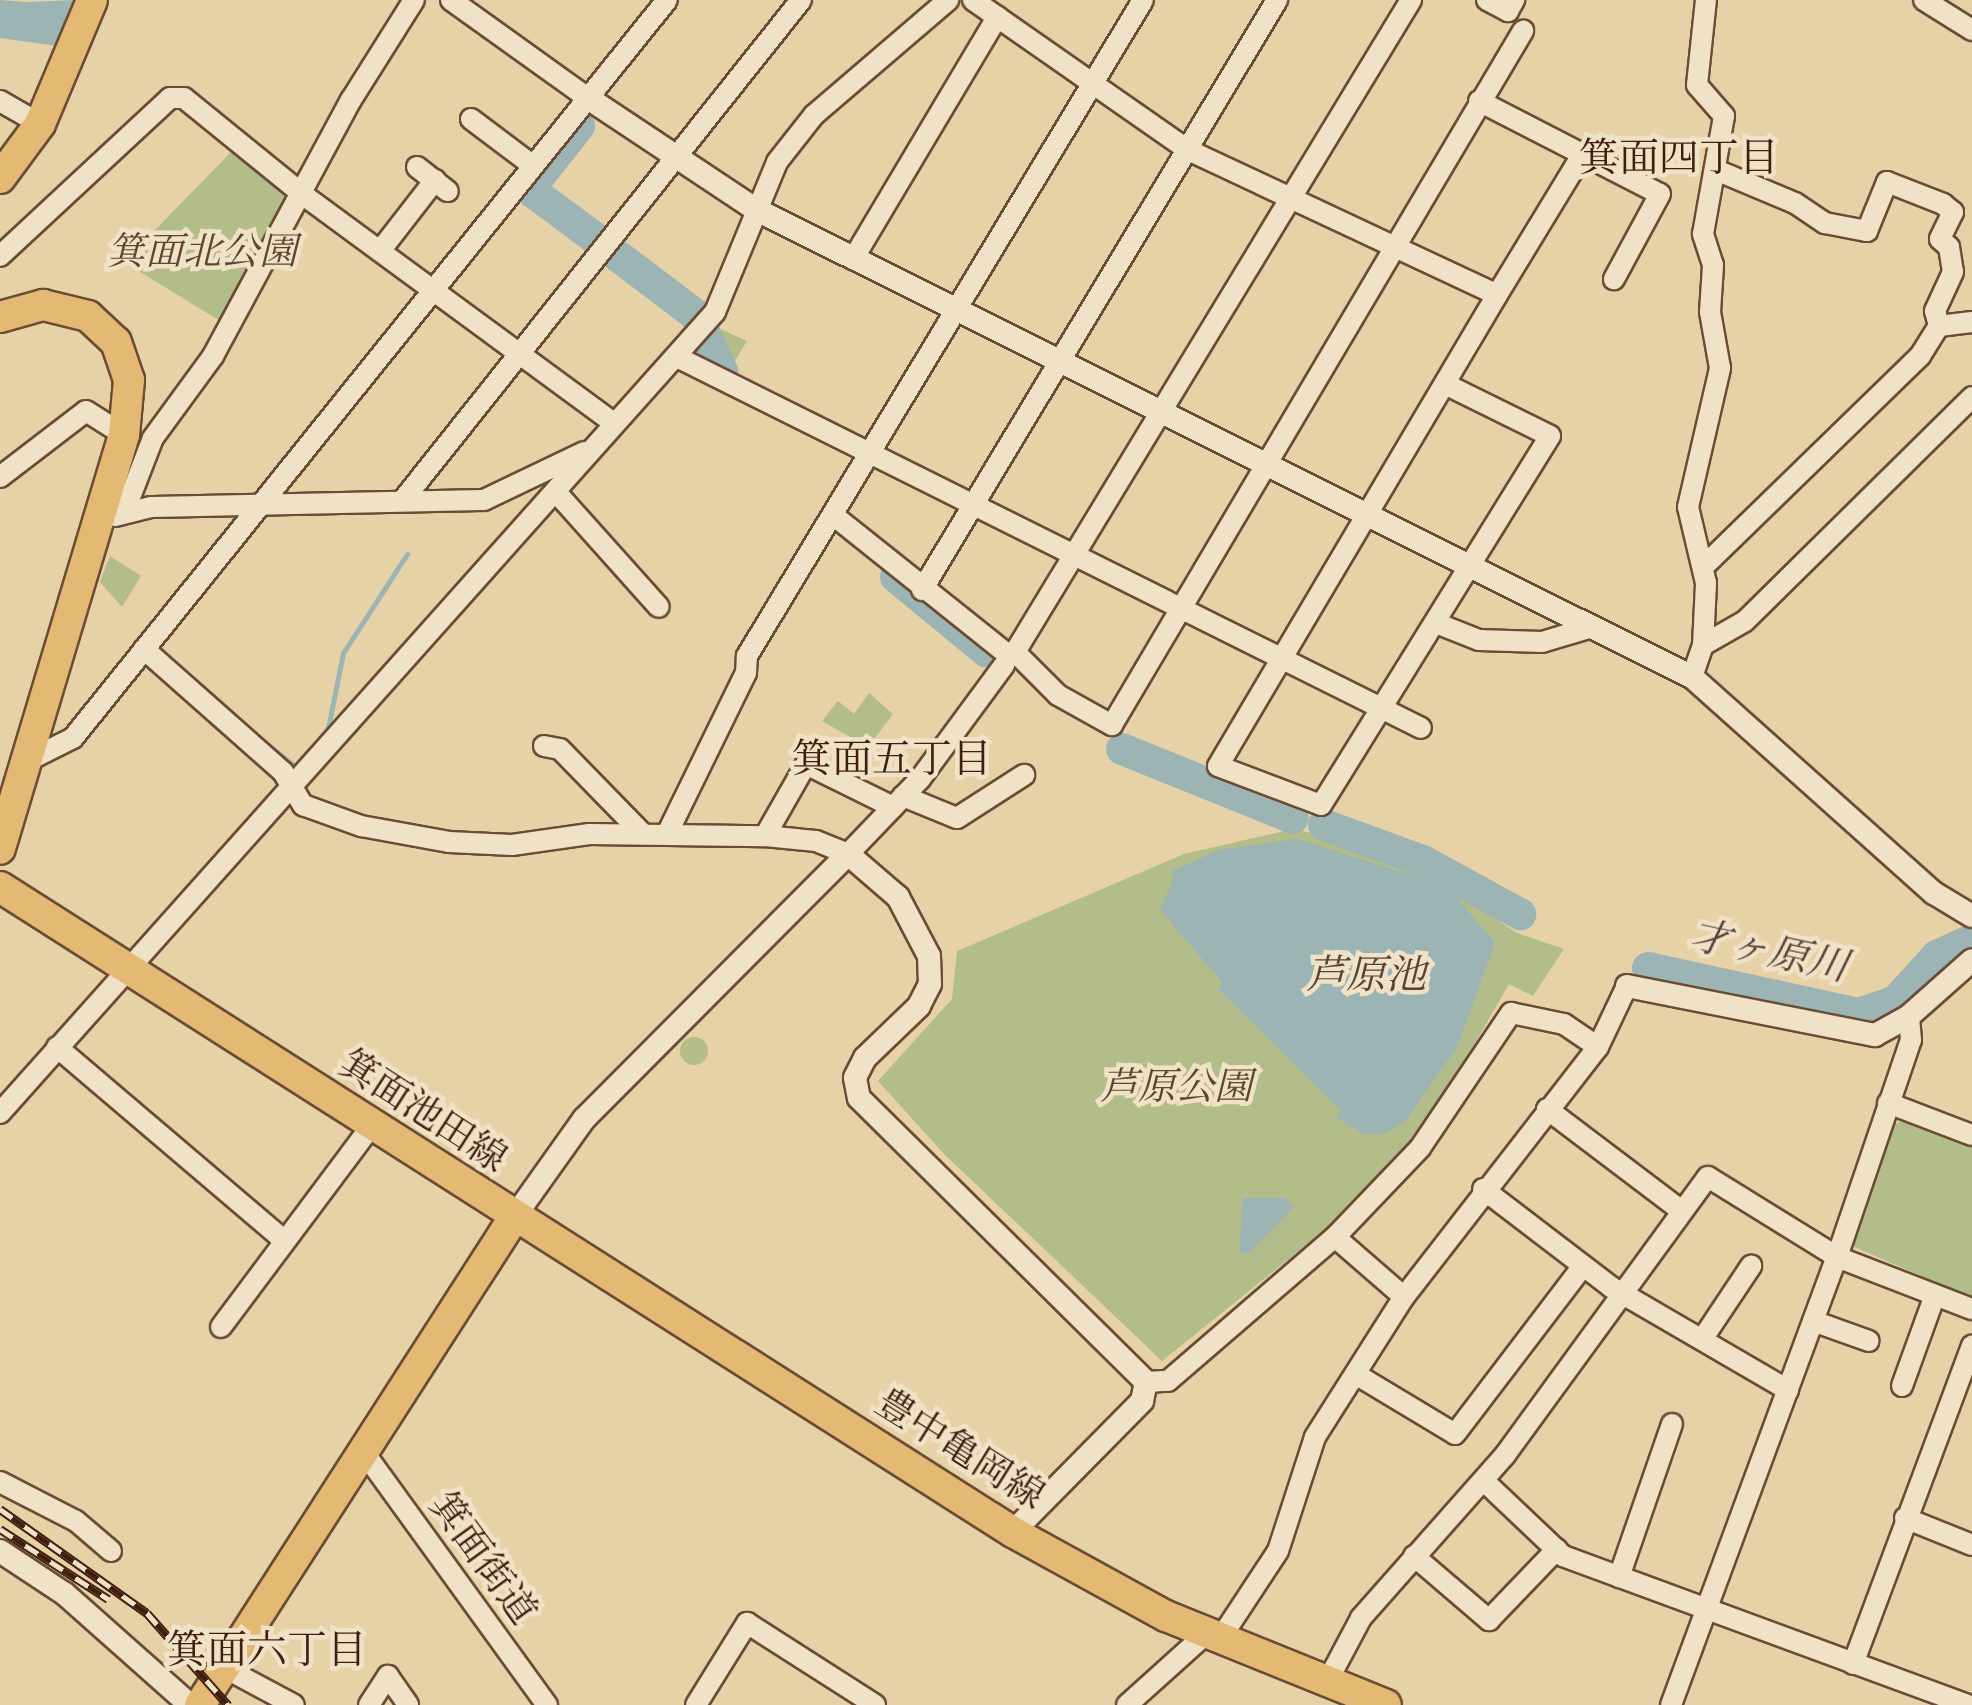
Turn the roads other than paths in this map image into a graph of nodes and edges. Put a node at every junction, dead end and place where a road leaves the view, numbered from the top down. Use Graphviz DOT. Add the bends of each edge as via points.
graph roads {
  1 [pos="92,0"];
  2 [pos="414,0"];
  3 [pos="452,0"];
  4 [pos="667,0"];
  5 [pos="801,0"];
  6 [pos="948,0"];
  7 [pos="973,0"];
  8 [pos="1144,0"];
  9 [pos="1277,0"];
  10 [pos="1411,0"];
  11 [pos="1486,0"];
  12 [pos="1514,0"];
  13 [pos="1706,0"];
  14 [pos="1924,0"];
  15 [pos="996,17"];
  16 [pos="1972,30"];
  17 [pos="1523,31"];
  18 [pos="1094,85"];
  19 [pos="588,98"];
  20 [pos="0,101"];
  21 [pos="1479,101"];
  22 [pos="485,123"];
  23 [pos="40,124"];
  24 [pos="1188,150"];
  25 [pos="1584,152"];
  26 [pos="676,157"];
  27 [pos="532,164"];
  28 [pos="417,167"];
  29 [pos="1716,170"];
  30 [pos="0,178"];
  31 [pos="302,194"];
  32 [pos="1293,198"];
  33 [pos="755,209"];
  34 [pos="1395,246"];
  35 [pos="380,251"];
  36 [pos="0,256"];
  37 [pos="852,258"];
  38 [pos="1614,279"];
  39 [pos="432,291"];
  40 [pos="1497,295"];
  41 [pos="956,309"];
  42 [pos="0,316"];
  43 [pos="1972,322"];
  44 [pos="1939,326"];
  45 [pos="518,354"];
  46 [pos="677,357"];
  47 [pos="1058,359"];
  48 [pos="1445,384"];
  49 [pos="1972,397"];
  50 [pos="1162,410"];
  51 [pos="615,424"];
  52 [pos="124,434"];
  53 [pos="594,446"];
  54 [pos="870,454"];
  55 [pos="1266,462"];
  56 [pos="0,477"];
  57 [pos="556,492"];
  58 [pos="402,500"];
  59 [pos="975,505"];
  60 [pos="255,508"];
  61 [pos="1368,513"];
  62 [pos="833,514"];
  63 [pos="110,517"];
  64 [pos="1075,557"];
  65 [pos="1470,566"];
  66 [pos="1702,567"];
  67 [pos="922,590"];
  68 [pos="658,608"];
  69 [pos="1182,609"];
  70 [pos="1436,623"];
  71 [pos="1592,627"];
  72 [pos="1703,644"];
  73 [pos="144,649"];
  74 [pos="1282,660"];
  75 [pos="1692,677"];
  76 [pos="1381,710"];
  77 [pos="1421,728"];
  78 [pos="544,746"];
  79 [pos="29,760"];
  80 [pos="1024,775"];
  81 [pos="292,786"];
  82 [pos="898,802"];
  83 [pos="2,831"];
  84 [pos="643,834"];
  85 [pos="667,834"];
  86 [pos="765,836"];
  87 [pos="848,854"];
  88 [pos="0,886"];
  89 [pos="1972,916"];
  90 [pos="1972,960"];
  91 [pos="126,968"];
  92 [pos="1627,986"];
  93 [pos="1909,1016"];
  94 [pos="58,1047"];
  95 [pos="1598,1047"];
  96 [pos="1888,1103"];
  97 [pos="1547,1109"];
  98 [pos="0,1113"];
  99 [pos="373,1124"];
  100 [pos="1972,1134"];
  101 [pos="1483,1189"];
  102 [pos="1682,1211"];
  103 [pos="515,1216"];
  104 [pos="1334,1237"];
  105 [pos="284,1240"];
  106 [pos="1837,1257"];
  107 [pos="1584,1266"];
  108 [pos="1751,1266"];
  109 [pos="1628,1292"];
  110 [pos="1935,1294"];
  111 [pos="1404,1297"];
  112 [pos="1972,1309"];
  113 [pos="1813,1321"];
  114 [pos="221,1327"];
  115 [pos="1703,1338"];
  116 [pos="1869,1341"];
  117 [pos="1972,1345"];
  118 [pos="1357,1375"];
  119 [pos="1146,1382"];
  120 [pos="1902,1386"];
  121 [pos="1788,1390"];
  122 [pos="1672,1424"];
  123 [pos="363,1451"];
  124 [pos="1484,1480"];
  125 [pos="0,1482"];
  126 [pos="1905,1518"];
  127 [pos="1013,1532"];
  128 [pos="1972,1545"];
  129 [pos="1556,1549"];
  130 [pos="0,1551"];
  131 [pos="112,1551"];
  132 [pos="1414,1556"];
  133 [pos="1618,1577"];
  134 [pos="1707,1612"];
  135 [pos="1214,1636"];
  136 [pos="1852,1664"];
  137 [pos="225,1668"];
  138 [pos="1327,1682"];
  139 [pos="190,1705"];
  140 [pos="200,1705"];
  141 [pos="294,1705"];
  142 [pos="368,1705"];
  143 [pos="408,1705"];
  144 [pos="547,1705"];
  145 [pos="696,1705"];
  146 [pos="875,1705"];
  147 [pos="1128,1705"];
  148 [pos="1386,1705"];
  149 [pos="1671,1705"];
  150 [pos="1967,1705"];
  1 -- 23 [label="main road"];
  2 -- 31 [label="street"];
  3 -- 19 [label="street"];
  4 -- 19 [label="street"];
  5 -- 26 [label="street"];
  6 -- 33 [label="street" via="814,115 777,162"];
  7 -- 15 [label="street"];
  8 -- 18 [label="street"];
  9 -- 24 [label="street"];
  10 -- 32 [label="street"];
  11 -- 12 [label="street" via="1508,11"];
  13 -- 29 [label="street" via="1697,85 1724,116"];
  14 -- 16 [label="street"];
  15 -- 18 [label="street"];
  15 -- 37 [label="street"];
  17 -- 21 [label="street"];
  18 -- 24 [label="street"];
  18 -- 41 [label="street"];
  19 -- 26 [label="street"];
  19 -- 27 [label="street"];
  20 -- 23 [label="street"];
  21 -- 25 [label="street"];
  21 -- 34 [label="street"];
  22 -- 27 [label="street"];
  23 -- 30 [label="main road"];
  24 -- 32 [label="street"];
  24 -- 47 [label="street"];
  25 -- 38 [label="street" via="1660,194"];
  25 -- 40 [label="street"];
  26 -- 33 [label="street"];
  26 -- 45 [label="street"];
  27 -- 39 [label="street"];
  28 -- 35 [label="street" via="441,185"];
  29 -- 44 [label="street" via="1795,202 1825,223 1866,231 1886,182 1943,204 1953,212 1940,239 1949,246 1953,272 1935,311"];
  29 -- 66 [label="street" via="1703,234 1713,265 1710,312 1720,368 1688,506"];
  31 -- 35 [label="street"];
  31 -- 36 [label="street" via="184,98 170,98"];
  31 -- 63 [label="street" via="213,356 153,438"];
  32 -- 34 [label="street"];
  32 -- 50 [label="street"];
  33 -- 37 [label="street"];
  33 -- 46 [label="street" via="702,326"];
  34 -- 40 [label="street"];
  34 -- 55 [label="street"];
  35 -- 39 [label="street"];
  37 -- 41 [label="street"];
  39 -- 45 [label="street"];
  39 -- 60 [label="street"];
  40 -- 48 [label="street"];
  41 -- 47 [label="street"];
  41 -- 54 [label="street"];
  42 -- 52 [label="main road" via="62,305 106,332 128,380"];
  43 -- 44 [label="street"];
  44 -- 66 [label="street" via="1920,356"];
  45 -- 51 [label="street"];
  45 -- 58 [label="street"];
  46 -- 51 [label="street"];
  46 -- 54 [label="street"];
  47 -- 50 [label="street"];
  47 -- 59 [label="street"];
  48 -- 61 [label="street"];
  48 -- 65 [label="street" via="1550,436"];
  49 -- 72 [label="street" via="1744,621"];
  50 -- 55 [label="street"];
  50 -- 64 [label="street"];
  51 -- 53 [label="street"];
  52 -- 56 [label="street" via="86,412"];
  52 -- 63 [label="main road"];
  53 -- 57 [label="street"];
  53 -- 58 [label="street" via="484,500"];
  54 -- 59 [label="street"];
  54 -- 62 [label="street"];
  55 -- 61 [label="street"];
  55 -- 69 [label="street"];
  57 -- 68 [label="street"];
  57 -- 81 [label="street"];
  58 -- 60 [label="street"];
  59 -- 64 [label="street"];
  59 -- 67 [label="street"];
  60 -- 63 [label="street"];
  60 -- 73 [label="street"];
  61 -- 65 [label="street"];
  61 -- 74 [label="street"];
  62 -- 67 [label="street"];
  62 -- 85 [label="street" via="747,656 746,673"];
  63 -- 79 [label="main road"];
  64 -- 69 [label="street"];
  64 -- 69 [label="street" via="1015,652 1058,695 1112,725"];
  65 -- 70 [label="street"];
  65 -- 71 [label="street"];
  66 -- 72 [label="street"];
  67 -- 82 [label="street" via="1005,659"];
  69 -- 74 [label="street"];
  70 -- 71 [label="street" via="1494,641 1542,642"];
  70 -- 76 [label="street"];
  71 -- 75 [label="street"];
  72 -- 75 [label="street"];
  73 -- 79 [label="street" via="73,738"];
  73 -- 81 [label="street"];
  74 -- 76 [label="street"];
  74 -- 76 [label="street" via="1218,766 1321,805"];
  75 -- 89 [label="street" via="1934,892"];
  76 -- 77 [label="street"];
  78 -- 84 [label="street" via="560,749"];
  79 -- 83 [label="main road"];
  80 -- 82 [label="street" via="957,818"];
  81 -- 84 [label="street" via="308,808 361,826 450,842 512,845"];
  81 -- 91 [label="street"];
  82 -- 86 [label="street" via="806,764"];
  82 -- 87 [label="street"];
  84 -- 85 [label="street"];
  85 -- 86 [label="street"];
  86 -- 87 [label="street"];
  87 -- 103 [label="street" via="584,1119"];
  87 -- 119 [label="street" via="898,898 929,956 925,995 864,1058 855,1078 859,1098"];
  88 -- 91 [label="main road, 箕面池田線"];
  90 -- 93 [label="street"];
  91 -- 94 [label="street"];
  91 -- 99 [label="main road, 箕面池田線"];
  92 -- 93 [label="street" via="1844,1032 1875,1035"];
  92 -- 95 [label="street"];
  93 -- 96 [label="street" via="1911,1040"];
  94 -- 98 [label="street"];
  94 -- 105 [label="street"];
  95 -- 97 [label="street"];
  95 -- 104 [label="street" via="1564,1024 1510,1012 1420,1148"];
  96 -- 100 [label="street"];
  96 -- 106 [label="street"];
  97 -- 101 [label="street"];
  97 -- 102 [label="street"];
  99 -- 103 [label="main road, 箕面池田線"];
  99 -- 105 [label="street"];
  101 -- 107 [label="street"];
  101 -- 111 [label="street"];
  102 -- 106 [label="street" via="1708,1177"];
  102 -- 109 [label="street"];
  103 -- 123 [label="main road, 箕面池田線"];
  103 -- 127 [label="main road, 豊中亀岡線"];
  104 -- 111 [label="street"];
  104 -- 119 [label="street" via="1168,1381"];
  105 -- 114 [label="street"];
  106 -- 110 [label="street"];
  106 -- 113 [label="street"];
  107 -- 109 [label="street"];
  107 -- 118 [label="street" via="1455,1434"];
  108 -- 115 [label="street"];
  109 -- 115 [label="street"];
  109 -- 124 [label="street"];
  110 -- 112 [label="street"];
  110 -- 120 [label="street"];
  111 -- 118 [label="street"];
  113 -- 116 [label="street"];
  113 -- 121 [label="street"];
  115 -- 121 [label="street"];
  117 -- 126 [label="street"];
  118 -- 135 [label="street" via="1315,1437 1278,1551"];
  119 -- 127 [label="street" via="1142,1401"];
  121 -- 134 [label="street"];
  122 -- 133 [label="street"];
  123 -- 137 [label="main road, 箕面池田線"];
  123 -- 144 [label="street, 箕面街道"];
  124 -- 129 [label="street"];
  124 -- 132 [label="street"];
  125 -- 131 [label="street" via="76,1521"];
  126 -- 128 [label="street"];
  126 -- 136 [label="street"];
  127 -- 135 [label="main road, 豊中亀岡線"];
  129 -- 132 [label="street" via="1488,1620"];
  129 -- 133 [label="street"];
  130 -- 139 [label="street" via="66,1594"];
  132 -- 138 [label="street" via="1361,1618"];
  133 -- 134 [label="street"];
  134 -- 136 [label="street"];
  134 -- 149 [label="street"];
  135 -- 138 [label="main road, 豊中亀岡線"];
  135 -- 147 [label="street"];
  136 -- 150 [label="street"];
  137 -- 140 [label="main road, 箕面池田線"];
  137 -- 141 [label="street"];
  138 -- 148 [label="main road, 豊中亀岡線"];
  142 -- 143 [label="street" via="388,1676"];
  145 -- 146 [label="street" via="747,1623"];
}
